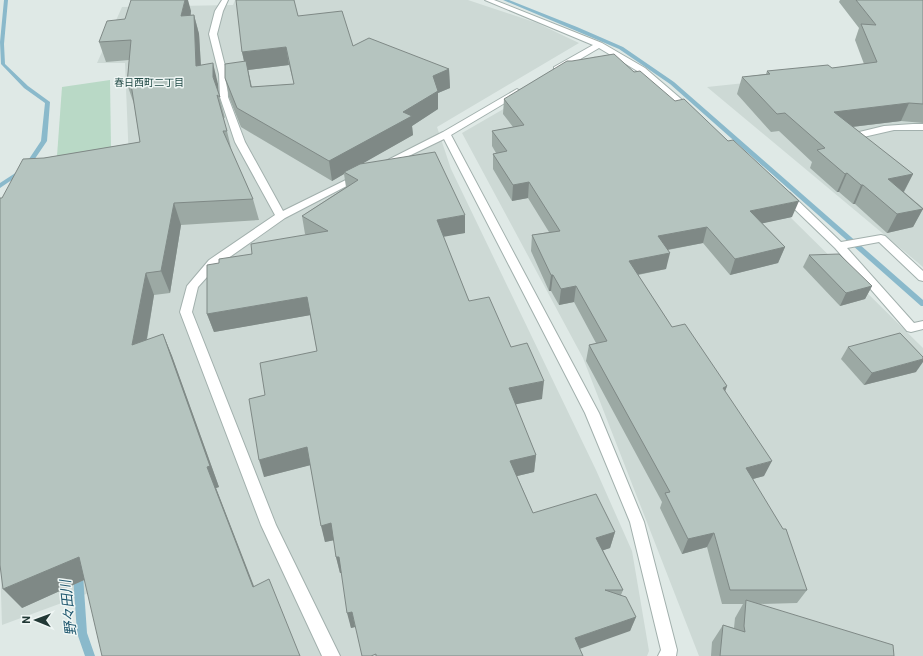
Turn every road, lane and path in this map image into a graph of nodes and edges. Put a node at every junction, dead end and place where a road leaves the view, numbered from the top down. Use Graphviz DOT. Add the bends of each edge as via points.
graph roads {
  1 [pos="225,0"];
  2 [pos="488,0"];
  3 [pos="599,45"];
  4 [pos="552,72"];
  5 [pos="526,87"];
  6 [pos="697,116"];
  7 [pos="923,127"];
  8 [pos="446,134"];
  9 [pos="846,138"];
  10 [pos="779,189"];
  11 [pos="281,216"];
  12 [pos="842,246"];
  13 [pos="923,277"];
  14 [pos="923,325"];
  15 [pos="331,656"];
  16 [pos="667,656"];
  1 -- 11 [label="street" via="213,34 223,74 224,97 240,142"];
  2 -- 3 [label="street"];
  3 -- 4 [label="street"];
  3 -- 6 [label="street" via="642,70"];
  5 -- 8 [label="street"];
  7 -- 9 [label="street" via="882,129"];
  8 -- 11 [label="street"];
  8 -- 16 [label="street" via="595,420 637,522 669,650"];
  10 -- 12 [label="street"];
  11 -- 15 [label="street" via="213,263 193,286 186,312 269,525"];
  12 -- 13 [label="street" via="881,238"];
  12 -- 14 [label="street" via="911,328"];
}
